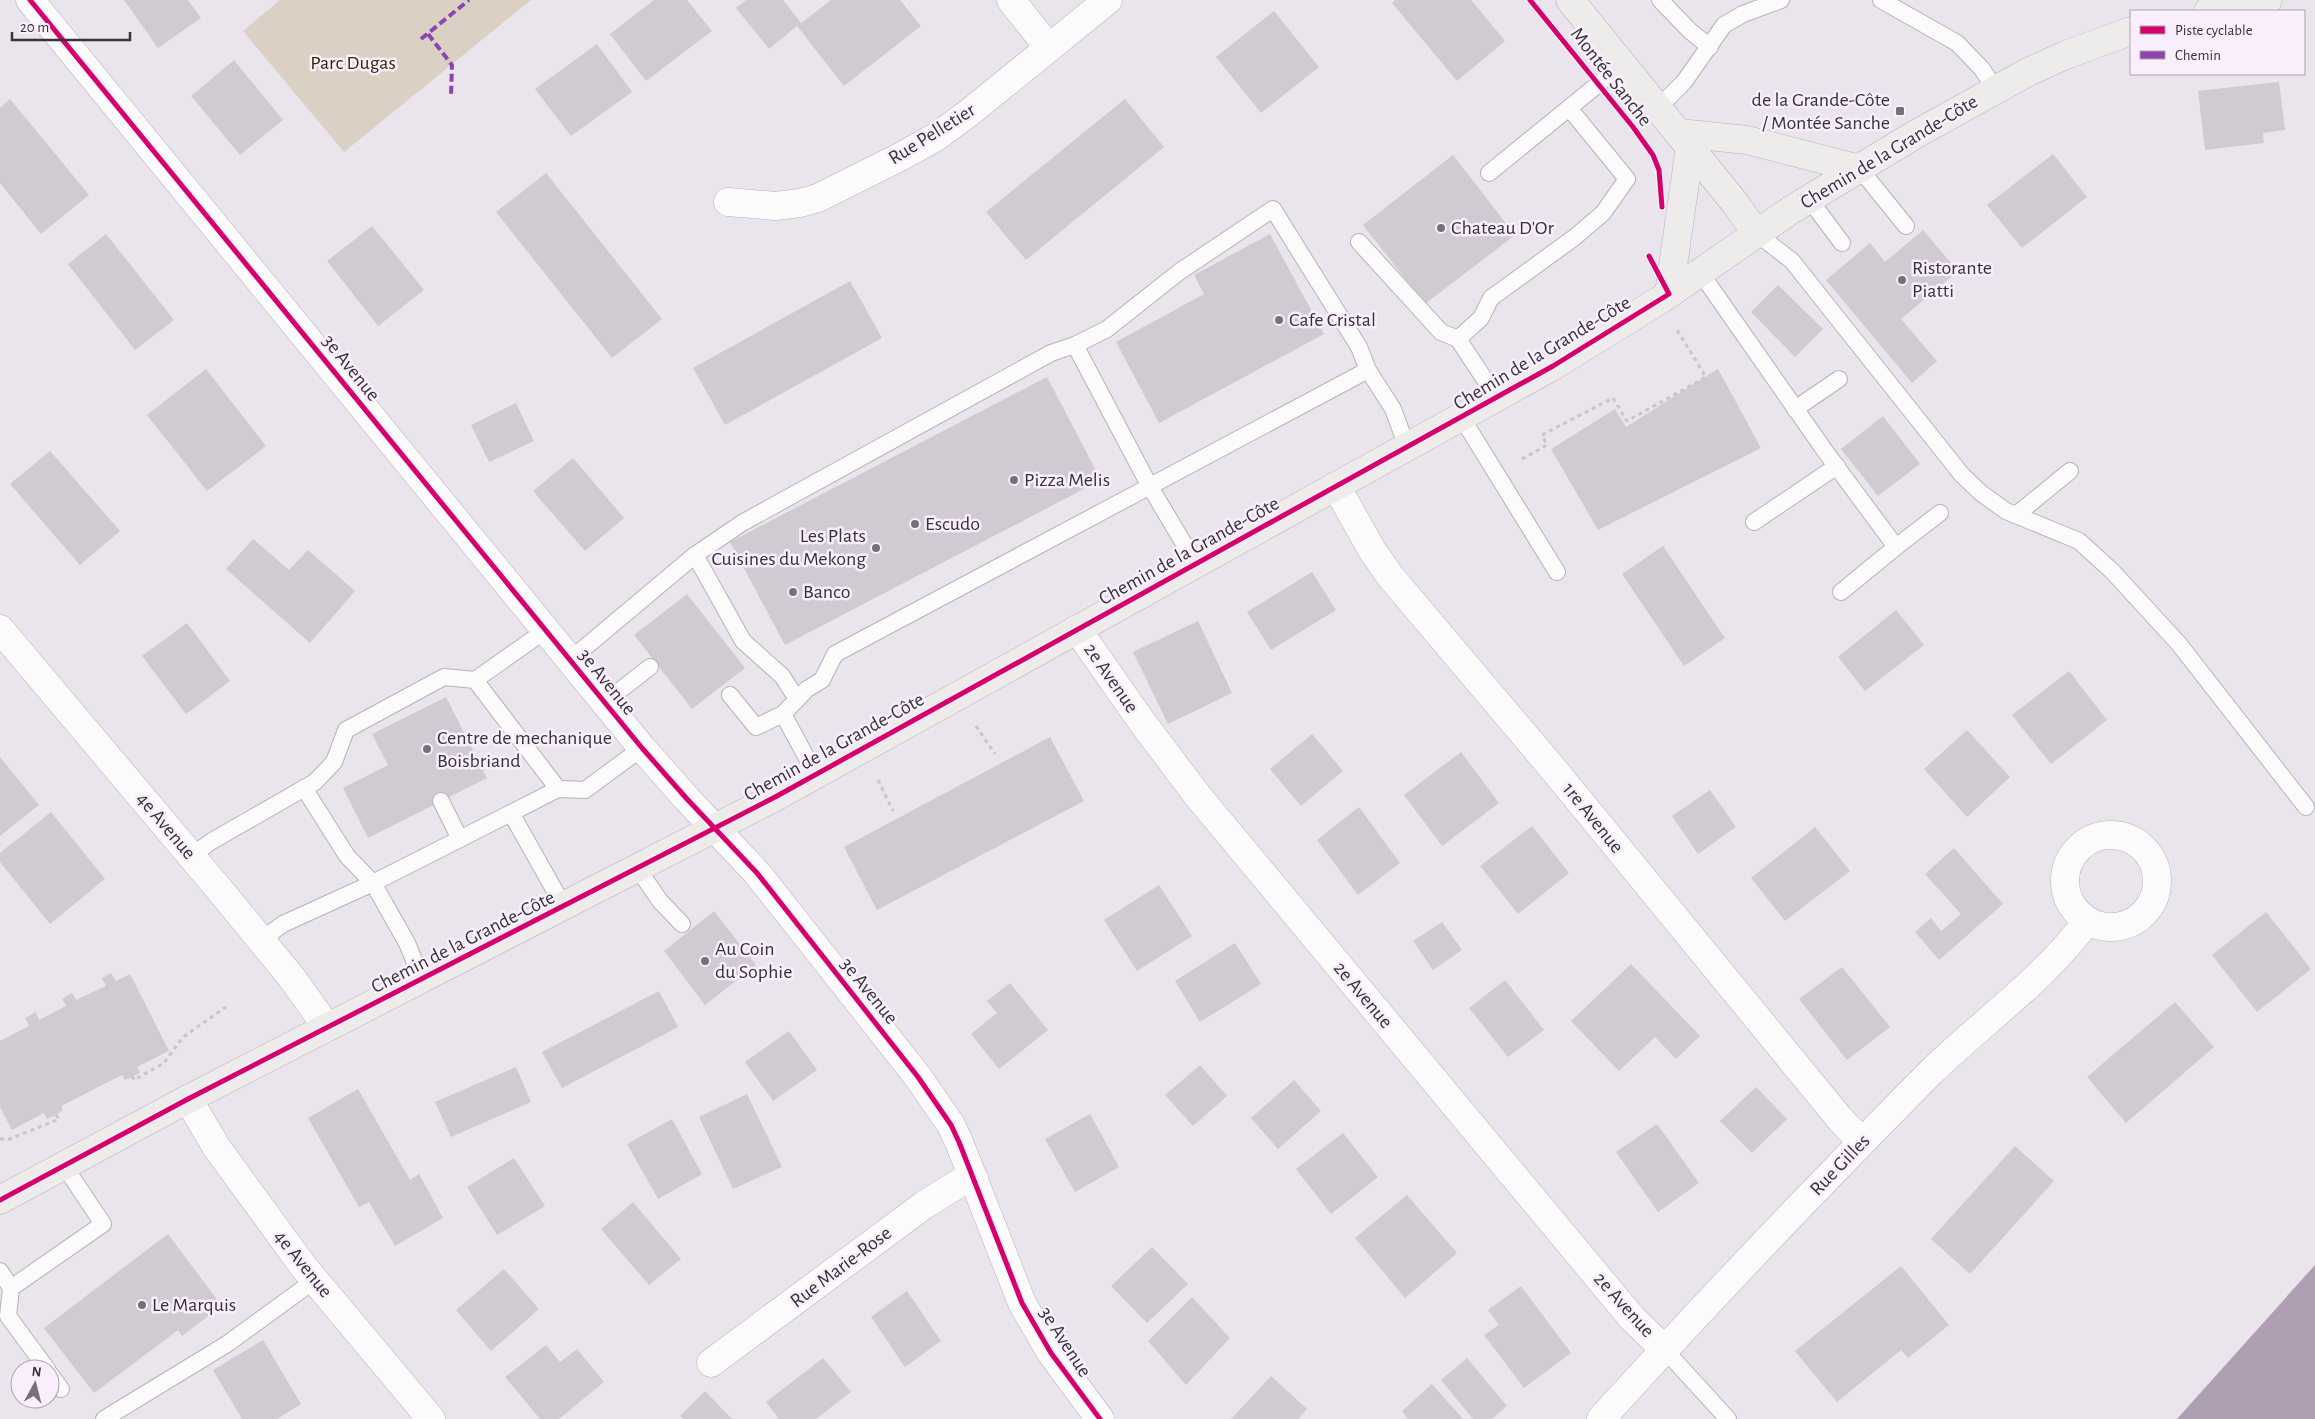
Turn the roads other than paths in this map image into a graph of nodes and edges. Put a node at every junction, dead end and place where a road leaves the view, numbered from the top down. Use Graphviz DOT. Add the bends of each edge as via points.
graph roads {
  1 [pos="30,0"];
  2 [pos="1011,0"];
  3 [pos="1108,0"];
  4 [pos="1570,0"];
  5 [pos="1660,0"];
  6 [pos="1781,0"];
  7 [pos="1881,0"];
  8 [pos="2268,0"];
  9 [pos="2213,10"];
  10 [pos="2130,31"];
  11 [pos="1710,46"];
  12 [pos="1049,48"];
  13 [pos="1623,64"];
  14 [pos="1996,90"];
  15 [pos="1569,108"];
  16 [pos="1658,108"];
  17 [pos="1684,140"];
  18 [pos="1860,169"];
  19 [pos="1489,173"];
  20 [pos="1809,199"];
  21 [pos="728,202"];
  22 [pos="1906,226"];
  23 [pos="1756,233"];
  24 [pos="1359,242"];
  25 [pos="1842,243"];
  26 [pos="1700,272"];
  27 [pos="1669,294"];
  28 [pos="1458,339"];
  29 [pos="1075,345"];
  30 [pos="1368,370"];
  31 [pos="1839,379"];
  32 [pos="1496,398"];
  33 [pos="1796,409"];
  34 [pos="1462,418"];
  35 [pos="1407,447"];
  36 [pos="1837,466"];
  37 [pos="2070,472"];
  38 [pos="1149,485"];
  39 [pos="1336,486"];
  40 [pos="1940,513"];
  41 [pos="2016,515"];
  42 [pos="1754,522"];
  43 [pos="1896,547"];
  44 [pos="695,555"];
  45 [pos="1196,564"];
  46 [pos="1557,572"];
  47 [pos="1841,592"];
  48 [pos="0,629"];
  49 [pos="1077,629"];
  50 [pos="546,630"];
  51 [pos="570,660"];
  52 [pos="650,667"];
  53 [pos="475,680"];
  54 [pos="730,695"];
  55 [pos="797,699"];
  56 [pos="605,702"];
  57 [pos="783,714"];
  58 [pos="642,748"];
  59 [pos="816,775"];
  60 [pos="304,788"];
  61 [pos="558,789"];
  62 [pos="441,801"];
  63 [pos="2306,807"];
  64 [pos="512,813"];
  65 [pos="715,829"];
  66 [pos="460,839"];
  67 [pos="191,856"];
  68 [pos="638,869"];
  69 [pos="373,883"];
  70 [pos="564,907"];
  71 [pos="2087,920"];
  72 [pos="682,924"];
  73 [pos="260,940"];
  74 [pos="422,980"];
  75 [pos="327,1027"];
  76 [pos="188,1099"];
  77 [pos="1862,1142"];
  78 [pos="63,1164"];
  79 [pos="974,1178"];
  80 [pos="0,1200"];
  81 [pos="0,1271"];
  82 [pos="315,1280"];
  83 [pos="11,1288"];
  84 [pos="1664,1349"];
  85 [pos="40,1359"];
  86 [pos="711,1363"];
  87 [pos="104,1419"];
  88 [pos="431,1419"];
  89 [pos="1100,1419"];
  90 [pos="1601,1419"];
  91 [pos="1728,1419"];
  1 -- 50 [label="street, 3e Avenue"];
  2 -- 12 [label="street"];
  3 -- 12 [label="street, Rue Pelletier"];
  4 -- 13 [label="main road, Montée Sanche"];
  5 -- 11 [label="lane" via="1690,31"];
  6 -- 11 [label="lane" via="1724,25"];
  7 -- 14 [label="lane" via="1957,43"];
  8 -- 9 [label="main road"];
  10 -- 14 [label="main road, Chemin de la Grande-Côte" via="2068,54"];
  11 -- 16 [label="lane" via="1684,82"];
  12 -- 21 [label="street, Rue Pelletier" via="936,137 850,183 800,203 776,206"];
  13 -- 15 [label="lane"];
  13 -- 16 [label="main road, Montée Sanche"];
  14 -- 18 [label="main road, Chemin de la Grande-Côte"];
  15 -- 19 [label="lane"];
  15 -- 28 [label="lane" via="1626,179 1603,213 1491,298 1481,318"];
  16 -- 17 [label="main road, Montée Sanche"];
  17 -- 18 [label="main road" via="1748,140"];
  17 -- 23 [label="main road, Montée Sanche"];
  17 -- 27 [label="main road"];
  18 -- 20 [label="main road, Chemin de la Grande-Côte"];
  18 -- 22 [label="lane"];
  20 -- 23 [label="main road, Chemin de la Grande-Côte"];
  20 -- 25 [label="lane"];
  23 -- 26 [label="main road, Chemin de la Grande-Côte"];
  23 -- 41 [label="lane" via="1792,261 1962,475 2006,512"];
  24 -- 28 [label="lane" via="1440,332"];
  26 -- 27 [label="main road, Chemin de la Grande-Côte"];
  26 -- 33 [label="lane"];
  27 -- 32 [label="main road, Chemin de la Grande-Côte"];
  28 -- 32 [label="lane"];
  29 -- 30 [label="lane" via="1108,329 1179,272 1273,210 1359,347"];
  29 -- 38 [label="lane"];
  29 -- 44 [label="lane" via="1051,353 742,523"];
  30 -- 35 [label="lane" via="1393,409"];
  30 -- 38 [label="lane"];
  31 -- 33 [label="lane"];
  32 -- 34 [label="main road, Chemin de la Grande-Côte"];
  33 -- 36 [label="lane"];
  34 -- 35 [label="main road, Chemin de la Grande-Côte"];
  34 -- 46 [label="lane"];
  35 -- 39 [label="main road, Chemin de la Grande-Côte"];
  36 -- 42 [label="lane"];
  36 -- 43 [label="lane"];
  37 -- 41 [label="lane"];
  38 -- 45 [label="lane"];
  38 -- 55 [label="lane" via="835,654 822,680"];
  39 -- 45 [label="main road, Chemin de la Grande-Côte"];
  39 -- 77 [label="street, 1re Avenue" via="1390,576"];
  40 -- 43 [label="lane"];
  41 -- 63 [label="lane" via="2079,541 2112,571 2179,644"];
  43 -- 47 [label="lane"];
  44 -- 51 [label="lane"];
  44 -- 55 [label="lane" via="743,641 782,676"];
  45 -- 49 [label="main road, Chemin de la Grande-Côte"];
  48 -- 67 [label="street, 4e Avenue"];
  49 -- 59 [label="main road, Chemin de la Grande-Côte"];
  49 -- 84 [label="street, 2e Avenue" via="1197,795 1632,1318"];
  50 -- 51 [label="street, 3e Avenue"];
  50 -- 53 [label="lane"];
  51 -- 56 [label="street, 3e Avenue"];
  52 -- 56 [label="lane"];
  53 -- 60 [label="lane" via="444,677 346,730 334,762 315,782"];
  53 -- 61 [label="lane"];
  54 -- 57 [label="lane" via="756,727"];
  55 -- 57 [label="lane"];
  56 -- 58 [label="street, 3e Avenue"];
  57 -- 59 [label="lane"];
  58 -- 61 [label="lane" via="585,790"];
  58 -- 65 [label="street, 3e Avenue"];
  59 -- 65 [label="main road, Chemin de la Grande-Côte"];
  60 -- 67 [label="lane"];
  60 -- 69 [label="lane" via="347,856"];
  61 -- 64 [label="lane"];
  62 -- 66 [label="lane"];
  64 -- 66 [label="lane"];
  64 -- 70 [label="lane"];
  65 -- 68 [label="main road, Chemin de la Grande-Côte"];
  65 -- 79 [label="street, 3e Avenue" via="758,873 918,1077 951,1125"];
  66 -- 69 [label="lane"];
  67 -- 73 [label="street, 4e Avenue"];
  68 -- 70 [label="main road, Chemin de la Grande-Côte"];
  68 -- 72 [label="lane" via="660,902"];
  69 -- 73 [label="lane" via="283,924"];
  69 -- 74 [label="lane" via="407,943"];
  70 -- 74 [label="main road, Chemin de la Grande-Côte"];
  71 -- 77 [label="street, Rue Gilles" via="2044,972 1964,1041"];
  73 -- 75 [label="street, 4e Avenue"];
  74 -- 75 [label="main road, Chemin de la Grande-Côte"];
  75 -- 76 [label="main road, Chemin de la Grande-Côte"];
  76 -- 78 [label="main road, Chemin de la Grande-Côte"];
  76 -- 82 [label="street, 4e Avenue" via="216,1148"];
  77 -- 84 [label="street, Rue Gilles"];
  78 -- 80 [label="main road, Chemin de la Grande-Côte"];
  78 -- 83 [label="lane" via="103,1224"];
  79 -- 86 [label="street, Rue Marie-Rose" via="961,1182 924,1205"];
  79 -- 89 [label="street, 3e Avenue" via="1026,1310 1059,1364"];
  81 -- 83 [label="lane"];
  82 -- 87 [label="lane" via="226,1344"];
  82 -- 88 [label="street, 4e Avenue"];
  83 -- 85 [label="lane" via="8,1316"];
  84 -- 90 [label="street, Rue Gilles"];
  84 -- 91 [label="lane"];
}
